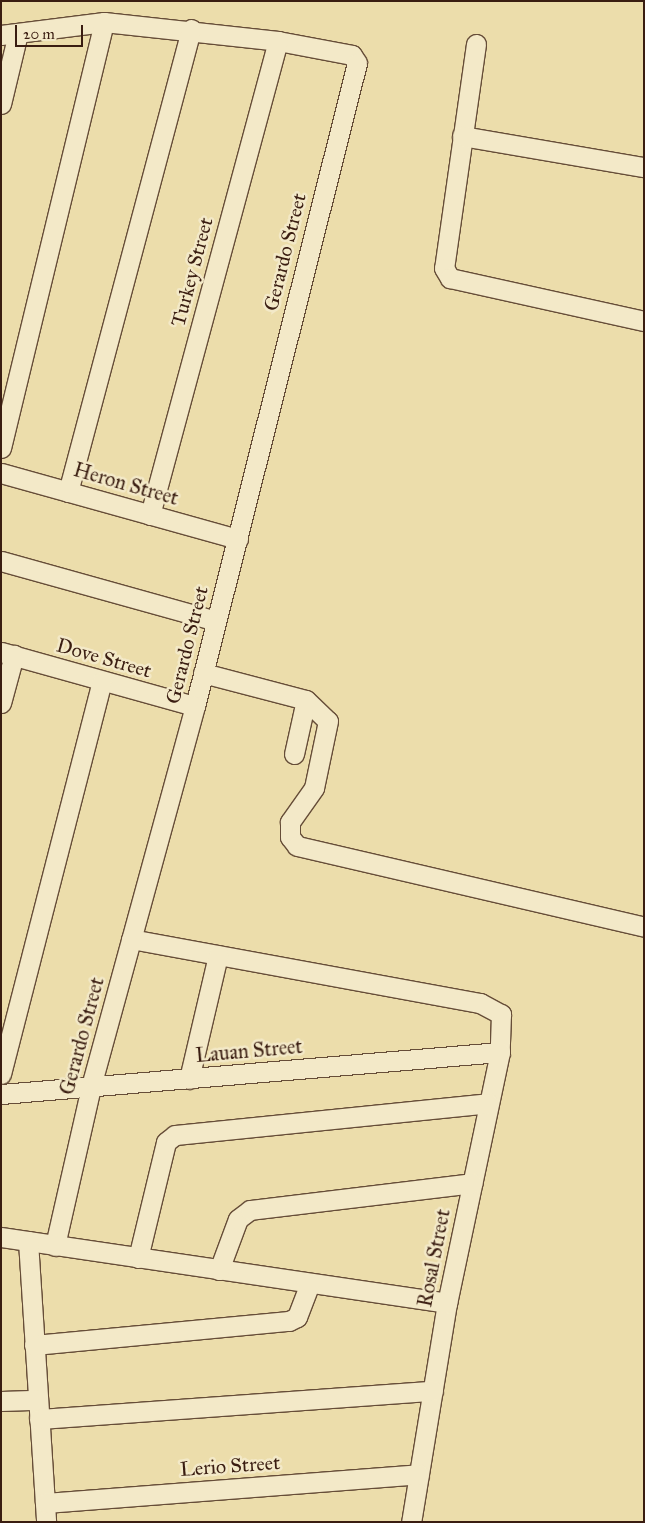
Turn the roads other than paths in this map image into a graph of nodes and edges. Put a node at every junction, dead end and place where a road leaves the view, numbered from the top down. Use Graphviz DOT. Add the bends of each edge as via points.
graph roads {
  1 [pos="104,22"];
  2 [pos="191,29"];
  3 [pos="10,34"];
  4 [pos="278,41"];
  5 [pos="476,44"];
  6 [pos="1,104"];
  7 [pos="462,136"];
  8 [pos="644,167"];
  9 [pos="644,321"];
  10 [pos="1,448"];
  11 [pos="1,473"];
  12 [pos="68,492"];
  13 [pos="150,515"];
  14 [pos="238,539"];
  15 [pos="1,561"];
  16 [pos="216,621"];
  17 [pos="8,653"];
  18 [pos="203,673"];
  19 [pos="102,682"];
  20 [pos="306,700"];
  21 [pos="1,703"];
  22 [pos="195,706"];
  23 [pos="294,754"];
  24 [pos="644,928"];
  25 [pos="131,939"];
  26 [pos="218,954"];
  27 [pos="500,1052"];
  28 [pos="1,1074"];
  29 [pos="189,1079"];
  30 [pos="91,1088"];
  31 [pos="1,1094"];
  32 [pos="488,1104"];
  33 [pos="472,1183"];
  34 [pos="1,1238"];
  35 [pos="28,1240"];
  36 [pos="55,1246"];
  37 [pos="138,1258"];
  38 [pos="219,1270"];
  39 [pos="309,1285"];
  40 [pos="447,1303"];
  41 [pos="34,1345"];
  42 [pos="433,1391"];
  43 [pos="38,1400"];
  44 [pos="1,1401"];
  45 [pos="39,1419"];
  46 [pos="419,1474"];
  47 [pos="45,1503"];
  48 [pos="46,1522"];
  49 [pos="411,1522"];
  1 -- 2 [label="street"];
  1 -- 3 [label="street"];
  1 -- 10 [label="street"];
  2 -- 4 [label="street"];
  2 -- 12 [label="street"];
  3 -- 6 [label="street"];
  4 -- 13 [label="street, Turkey Street"];
  4 -- 14 [label="street, Gerardo Street" via="352,55 357,63"];
  5 -- 7 [label="street"];
  7 -- 8 [label="street"];
  7 -- 9 [label="street" via="443,257 444,268 450,278"];
  11 -- 12 [label="street, Heron Street"];
  12 -- 13 [label="street, Heron Street"];
  13 -- 14 [label="street, Heron Street"];
  14 -- 16 [label="street, Gerardo Street"];
  15 -- 16 [label="street"];
  16 -- 18 [label="street, Gerardo Street"];
  17 -- 19 [label="street, Dove Street"];
  17 -- 21 [label="street"];
  18 -- 20 [label="street"];
  18 -- 22 [label="street, Gerardo Street"];
  19 -- 22 [label="street, Dove Street"];
  19 -- 28 [label="street"];
  20 -- 23 [label="street"];
  20 -- 24 [label="street" via="328,721 314,788 290,822 290,836 297,846"];
  22 -- 25 [label="street, Gerardo Street"];
  25 -- 26 [label="street"];
  25 -- 30 [label="street, Gerardo Street"];
  26 -- 27 [label="street, Rosal Street" via="494,1008 502,1022"];
  26 -- 29 [label="street"];
  27 -- 29 [label="street, Lauan Street"];
  27 -- 32 [label="street, Rosal Street"];
  29 -- 30 [label="street, Lauan Street"];
  30 -- 31 [label="street, Lauan Street"];
  30 -- 36 [label="street, Gerardo Street"];
  32 -- 33 [label="street, Rosal Street"];
  32 -- 37 [label="street" via="175,1135 166,1142"];
  33 -- 38 [label="street" via="250,1210 238,1219"];
  33 -- 40 [label="street, Rosal Street"];
  34 -- 35 [label="street"];
  35 -- 36 [label="street"];
  35 -- 41 [label="street"];
  36 -- 37 [label="street"];
  37 -- 38 [label="street"];
  38 -- 39 [label="street"];
  39 -- 40 [label="street"];
  39 -- 41 [label="street" via="297,1317 289,1321"];
  40 -- 42 [label="street, Rosal Street"];
  41 -- 43 [label="street"];
  42 -- 45 [label="street"];
  42 -- 46 [label="street, Rosal Street"];
  43 -- 44 [label="street"];
  43 -- 45 [label="street"];
  45 -- 47 [label="street"];
  46 -- 47 [label="street, Lerio Street"];
  46 -- 49 [label="street, Rosal Street"];
  47 -- 48 [label="street"];
}
